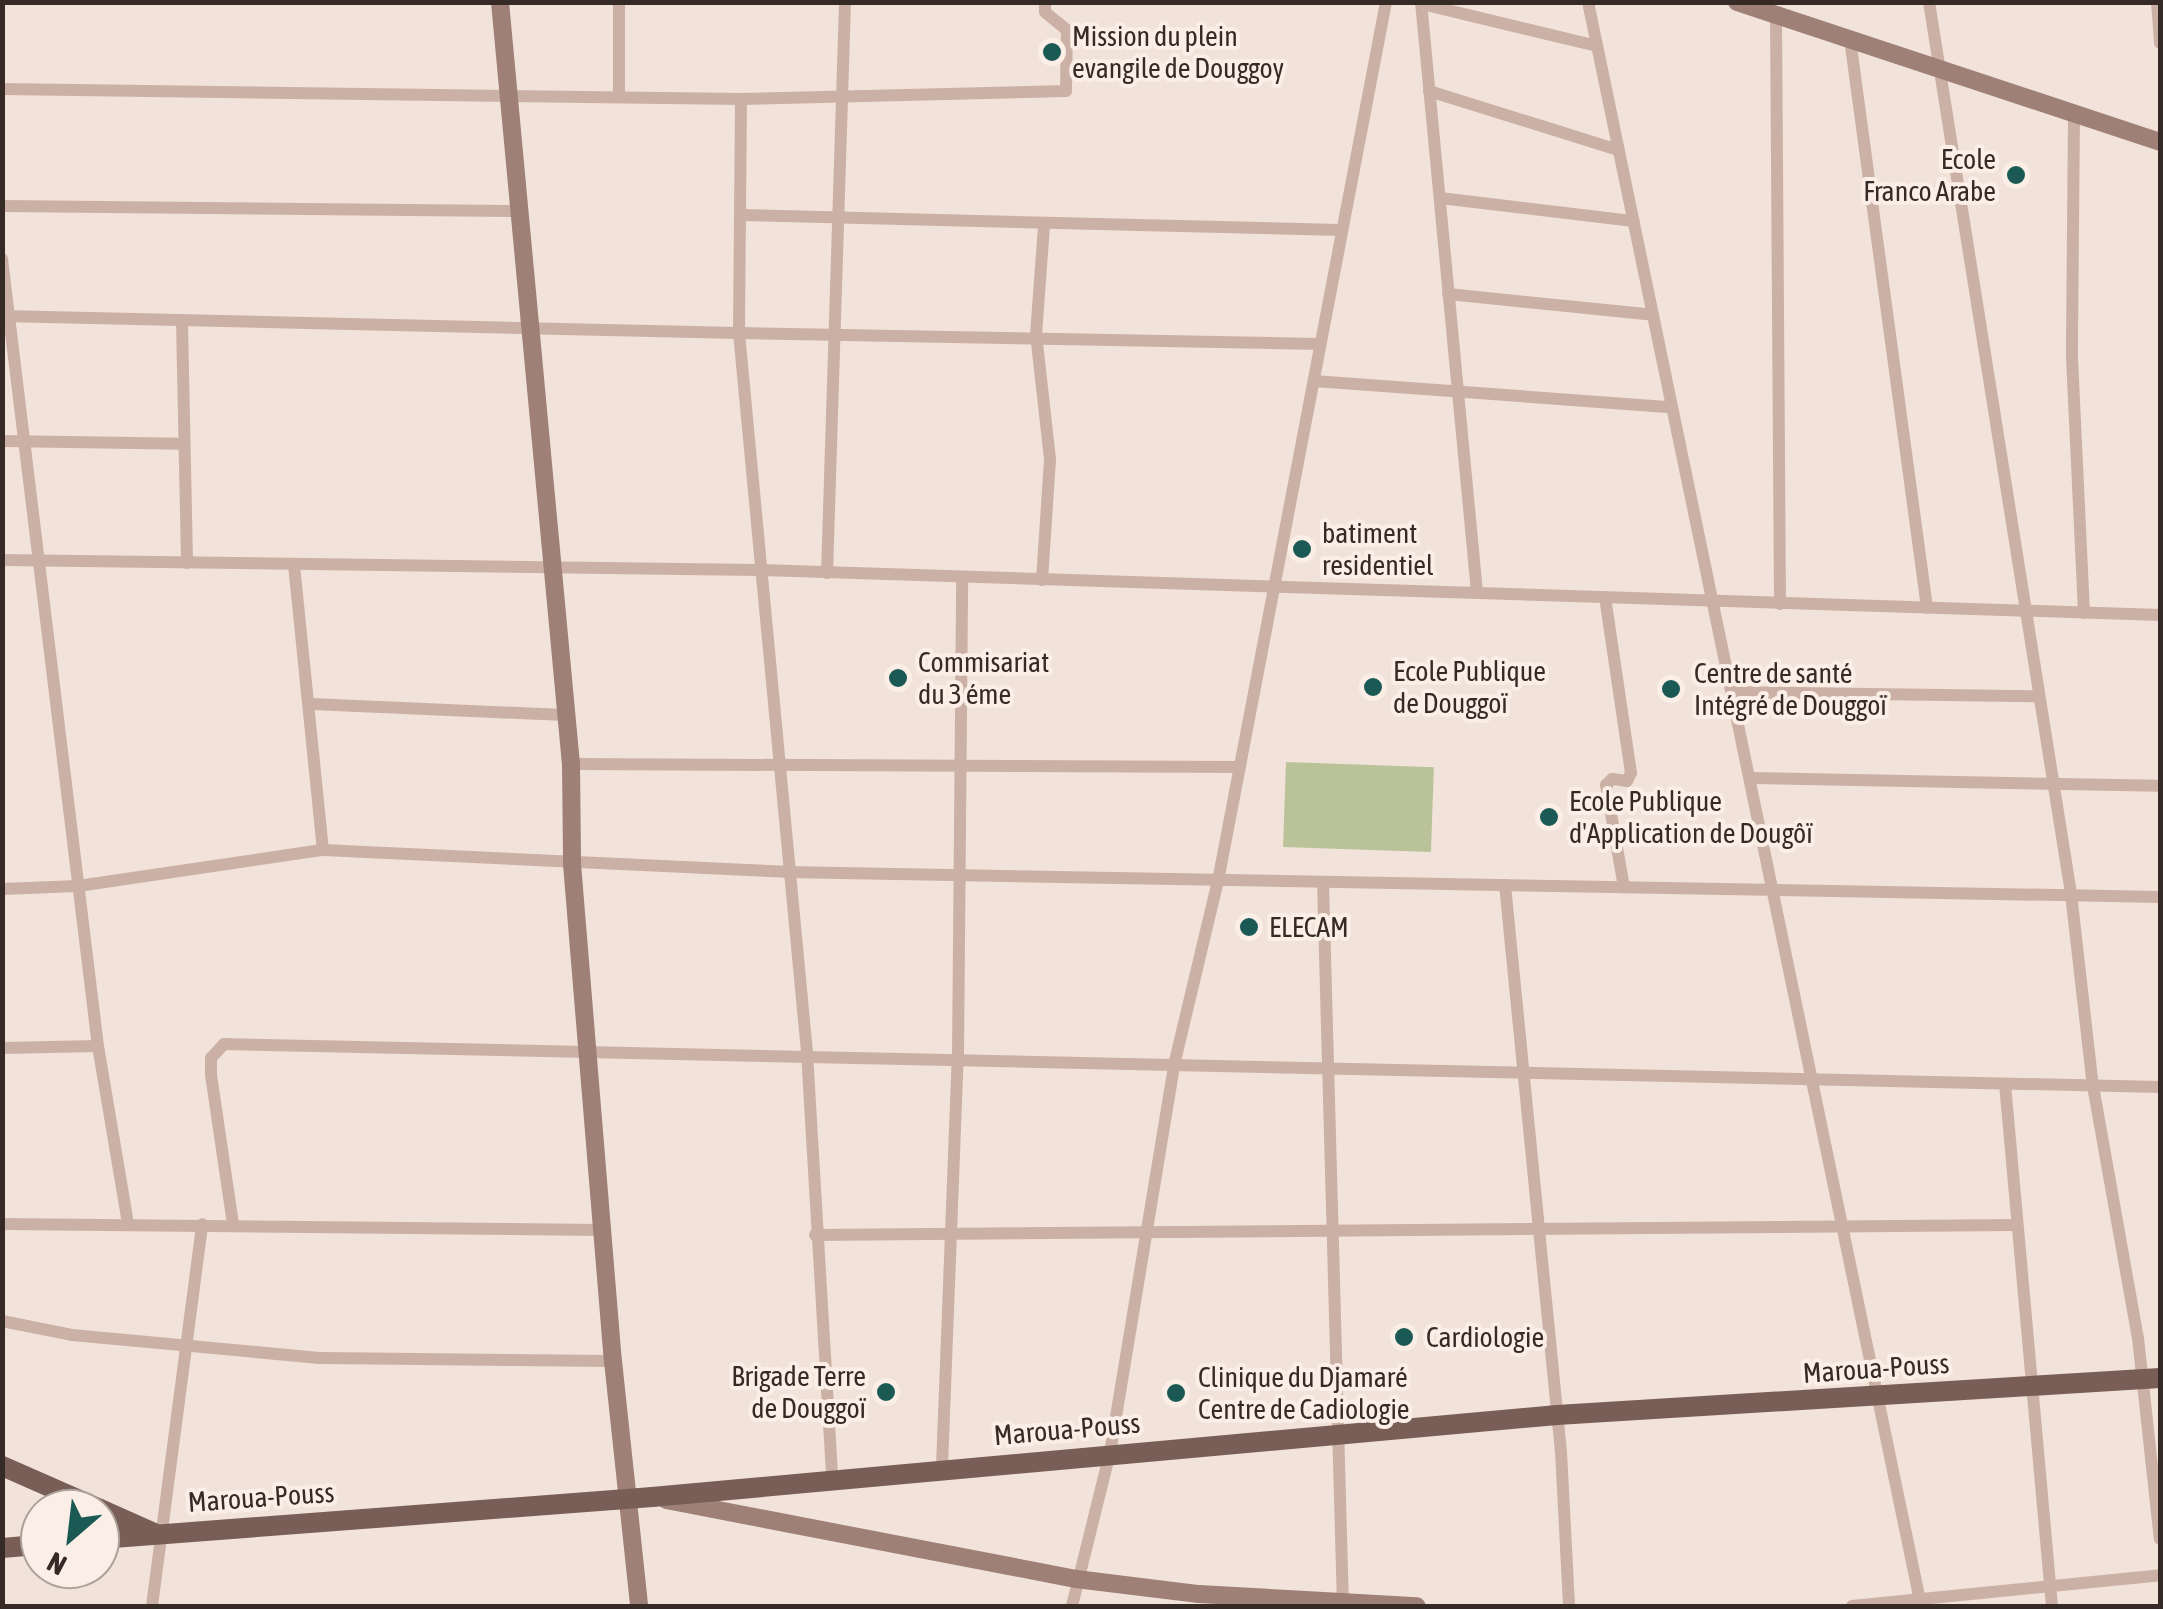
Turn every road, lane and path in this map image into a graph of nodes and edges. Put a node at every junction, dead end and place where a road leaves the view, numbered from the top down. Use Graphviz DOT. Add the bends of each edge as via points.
graph roads {
  1 [pos="500,2"];
  2 [pos="619,2"];
  3 [pos="845,2"];
  4 [pos="1045,2"];
  5 [pos="1386,2"];
  6 [pos="1588,2"];
  7 [pos="1737,2"];
  8 [pos="1928,2"];
  9 [pos="2157,2"];
  10 [pos="1422,3"];
  11 [pos="1776,14"];
  12 [pos="1850,39"];
  13 [pos="2160,43"];
  14 [pos="1597,46"];
  15 [pos="1937,68"];
  16 [pos="2,89"];
  17 [pos="508,91"];
  18 [pos="1429,92"];
  19 [pos="619,94"];
  20 [pos="741,98"];
  21 [pos="842,98"];
  22 [pos="2074,113"];
  23 [pos="2160,142"];
  24 [pos="1619,150"];
  25 [pos="1440,198"];
  26 [pos="2,206"];
  27 [pos="518,211"];
  28 [pos="740,215"];
  29 [pos="837,218"];
  30 [pos="1634,221"];
  31 [pos="1044,226"];
  32 [pos="1341,230"];
  33 [pos="2,258"];
  34 [pos="1448,294"];
  35 [pos="1653,315"];
  36 [pos="6,316"];
  37 [pos="182,322"];
  38 [pos="530,327"];
  39 [pos="739,333"];
  40 [pos="838,334"];
  41 [pos="1036,335"];
  42 [pos="1320,344"];
  43 [pos="1314,381"];
  44 [pos="1454,392"];
  45 [pos="1670,407"];
  46 [pos="2,442"];
  47 [pos="24,442"];
  48 [pos="183,444"];
  49 [pos="2,560"];
  50 [pos="38,561"];
  51 [pos="186,563"];
  52 [pos="294,564"];
  53 [pos="760,570"];
  54 [pos="549,571"];
  55 [pos="827,573"];
  56 [pos="962,578"];
  57 [pos="1042,580"];
  58 [pos="1274,586"];
  59 [pos="1477,592"];
  60 [pos="1605,597"];
  61 [pos="1716,602"];
  62 [pos="1780,604"];
  63 [pos="1927,608"];
  64 [pos="2025,612"];
  65 [pos="2084,613"];
  66 [pos="2160,615"];
  67 [pos="1732,692"];
  68 [pos="2036,696"];
  69 [pos="312,704"];
  70 [pos="566,715"];
  71 [pos="571,764"];
  72 [pos="777,764"];
  73 [pos="960,766"];
  74 [pos="1240,767"];
  75 [pos="1750,778"];
  76 [pos="2050,783"];
  77 [pos="2160,786"];
  78 [pos="322,850"];
  79 [pos="572,864"];
  80 [pos="959,871"];
  81 [pos="786,872"];
  82 [pos="1218,881"];
  83 [pos="1323,882"];
  84 [pos="1505,885"];
  85 [pos="78,886"];
  86 [pos="1624,887"];
  87 [pos="2,889"];
  88 [pos="1769,890"];
  89 [pos="2071,894"];
  90 [pos="2160,897"];
  91 [pos="98,1046"];
  92 [pos="2,1048"];
  93 [pos="589,1052"];
  94 [pos="808,1053"];
  95 [pos="958,1056"];
  96 [pos="1175,1060"];
  97 [pos="1325,1064"];
  98 [pos="1522,1068"];
  99 [pos="1806,1077"];
  100 [pos="2005,1084"];
  101 [pos="2092,1086"];
  102 [pos="2160,1087"];
  103 [pos="2,1224"];
  104 [pos="128,1224"];
  105 [pos="202,1224"];
  106 [pos="233,1224"];
  107 [pos="2016,1225"];
  108 [pos="1840,1229"];
  109 [pos="602,1230"];
  110 [pos="1540,1230"];
  111 [pos="954,1232"];
  112 [pos="1333,1232"];
  113 [pos="1145,1233"];
  114 [pos="815,1236"];
  115 [pos="2,1321"];
  116 [pos="187,1344"];
  117 [pos="612,1361"];
  118 [pos="2151,1379"];
  119 [pos="2037,1386"];
  120 [pos="1876,1396"];
  121 [pos="1557,1415"];
  122 [pos="1340,1433"];
  123 [pos="1110,1453"];
  124 [pos="2,1466"];
  125 [pos="942,1467"];
  126 [pos="832,1476"];
  127 [pos="54,1489"];
  128 [pos="628,1497"];
  129 [pos="652,1498"];
  130 [pos="120,1517"];
  131 [pos="161,1533"];
  132 [pos="120,1537"];
  133 [pos="2160,1540"];
  134 [pos="2160,1575"];
  135 [pos="1076,1580"];
  136 [pos="2051,1585"];
  137 [pos="1920,1601"];
  138 [pos="1343,1604"];
  139 [pos="152,1606"];
  140 [pos="639,1606"];
  141 [pos="1072,1606"];
  142 [pos="1417,1606"];
  143 [pos="1569,1606"];
  144 [pos="1852,1606"];
  145 [pos="2052,1606"];
  1 -- 17 [label="street"];
  2 -- 19 [label="street"];
  3 -- 21 [label="street"];
  4 -- 21 [label="street" via="1045,12 1066,30 1066,91"];
  5 -- 32 [label="street"];
  6 -- 14 [label="street"];
  7 -- 11 [label="street"];
  8 -- 15 [label="street"];
  9 -- 13 [label="street"];
  10 -- 14 [label="street"];
  10 -- 18 [label="street"];
  11 -- 12 [label="street"];
  11 -- 62 [label="street"];
  12 -- 15 [label="street"];
  12 -- 63 [label="street"];
  14 -- 24 [label="street"];
  15 -- 22 [label="street"];
  15 -- 64 [label="street"];
  16 -- 17 [label="street"];
  17 -- 19 [label="street"];
  17 -- 27 [label="street"];
  18 -- 24 [label="street"];
  18 -- 25 [label="street"];
  19 -- 20 [label="street"];
  20 -- 21 [label="street"];
  20 -- 28 [label="street"];
  21 -- 29 [label="street"];
  22 -- 23 [label="street"];
  22 -- 65 [label="street" via="2072,358"];
  24 -- 30 [label="street"];
  25 -- 30 [label="street"];
  25 -- 34 [label="street"];
  26 -- 27 [label="street"];
  27 -- 38 [label="street"];
  28 -- 29 [label="street"];
  28 -- 39 [label="street"];
  29 -- 31 [label="street"];
  29 -- 40 [label="street"];
  30 -- 35 [label="street"];
  31 -- 32 [label="street"];
  31 -- 41 [label="street"];
  32 -- 42 [label="street"];
  33 -- 36 [label="street"];
  34 -- 35 [label="street"];
  34 -- 44 [label="street"];
  35 -- 45 [label="street"];
  36 -- 37 [label="street"];
  36 -- 47 [label="street"];
  37 -- 38 [label="street"];
  37 -- 48 [label="street"];
  38 -- 39 [label="street"];
  38 -- 54 [label="street"];
  39 -- 40 [label="street"];
  39 -- 53 [label="street"];
  40 -- 41 [label="street"];
  40 -- 55 [label="street"];
  41 -- 42 [label="street"];
  41 -- 57 [label="street" via="1050,458"];
  42 -- 43 [label="street"];
  43 -- 44 [label="street"];
  43 -- 58 [label="street"];
  44 -- 45 [label="street"];
  44 -- 59 [label="street"];
  45 -- 61 [label="street"];
  46 -- 47 [label="street"];
  47 -- 48 [label="street"];
  47 -- 50 [label="street"];
  48 -- 51 [label="street"];
  49 -- 50 [label="street"];
  50 -- 51 [label="street"];
  50 -- 85 [label="street"];
  51 -- 52 [label="street"];
  52 -- 54 [label="street"];
  52 -- 69 [label="street"];
  53 -- 54 [label="street"];
  53 -- 55 [label="street"];
  53 -- 72 [label="street"];
  54 -- 70 [label="street"];
  55 -- 56 [label="street"];
  56 -- 57 [label="street"];
  56 -- 73 [label="street"];
  57 -- 58 [label="street"];
  58 -- 59 [label="street"];
  58 -- 74 [label="street"];
  59 -- 60 [label="street"];
  60 -- 61 [label="street"];
  60 -- 86 [label="street" via="1631,773 1628,782 1612,778 1606,785"];
  61 -- 62 [label="street"];
  61 -- 67 [label="street"];
  62 -- 63 [label="street"];
  63 -- 64 [label="street"];
  64 -- 65 [label="street"];
  64 -- 68 [label="street"];
  65 -- 66 [label="street"];
  67 -- 68 [label="street"];
  67 -- 75 [label="street"];
  68 -- 76 [label="street"];
  69 -- 70 [label="street"];
  69 -- 78 [label="street"];
  70 -- 71 [label="street"];
  71 -- 72 [label="street"];
  71 -- 79 [label="street"];
  72 -- 73 [label="street"];
  72 -- 81 [label="street"];
  73 -- 74 [label="street"];
  73 -- 80 [label="street"];
  74 -- 82 [label="street"];
  75 -- 76 [label="street"];
  75 -- 88 [label="street"];
  76 -- 77 [label="street"];
  76 -- 89 [label="street"];
  78 -- 79 [label="street"];
  78 -- 85 [label="street"];
  79 -- 81 [label="street"];
  79 -- 93 [label="street"];
  80 -- 81 [label="street"];
  80 -- 82 [label="street"];
  80 -- 95 [label="street"];
  81 -- 94 [label="street"];
  82 -- 83 [label="street"];
  82 -- 96 [label="street"];
  83 -- 84 [label="street"];
  83 -- 97 [label="street"];
  84 -- 86 [label="street"];
  84 -- 98 [label="street"];
  85 -- 87 [label="street"];
  85 -- 91 [label="street"];
  86 -- 88 [label="street"];
  88 -- 89 [label="street"];
  88 -- 99 [label="street"];
  89 -- 90 [label="street"];
  89 -- 101 [label="street"];
  91 -- 92 [label="street"];
  91 -- 104 [label="street"];
  93 -- 94 [label="street"];
  93 -- 106 [label="street" via="224,1044 211,1058 211,1075"];
  93 -- 109 [label="street"];
  94 -- 95 [label="street"];
  94 -- 114 [label="street"];
  95 -- 96 [label="street"];
  95 -- 111 [label="street"];
  96 -- 97 [label="street"];
  96 -- 113 [label="street"];
  97 -- 98 [label="street"];
  97 -- 112 [label="street"];
  98 -- 99 [label="street"];
  98 -- 110 [label="street"];
  99 -- 100 [label="street"];
  99 -- 108 [label="street"];
  100 -- 101 [label="street"];
  100 -- 107 [label="street"];
  101 -- 102 [label="street"];
  101 -- 118 [label="street"];
  103 -- 104 [label="street"];
  104 -- 105 [label="street"];
  105 -- 106 [label="street"];
  105 -- 116 [label="street"];
  106 -- 109 [label="street"];
  107 -- 108 [label="street"];
  107 -- 119 [label="street"];
  108 -- 110 [label="street"];
  108 -- 120 [label="street"];
  109 -- 117 [label="street"];
  110 -- 112 [label="street"];
  110 -- 121 [label="street"];
  111 -- 113 [label="street"];
  111 -- 114 [label="street"];
  111 -- 125 [label="street"];
  112 -- 113 [label="street"];
  112 -- 122 [label="street"];
  113 -- 123 [label="street"];
  114 -- 126 [label="street"];
  115 -- 116 [label="street" via="72,1335"];
  116 -- 117 [label="street" via="322,1358"];
  116 -- 131 [label="street"];
  117 -- 128 [label="street"];
  118 -- 119 [label="main road, Maroua-Pouss"];
  118 -- 133 [label="street"];
  119 -- 120 [label="main road, Maroua-Pouss"];
  119 -- 136 [label="street"];
  120 -- 121 [label="main road, Maroua-Pouss"];
  120 -- 137 [label="street"];
  121 -- 122 [label="main road, Maroua-Pouss"];
  121 -- 143 [label="street"];
  122 -- 123 [label="main road, Maroua-Pouss"];
  122 -- 138 [label="street"];
  123 -- 125 [label="main road, Maroua-Pouss"];
  123 -- 135 [label="street"];
  124 -- 127 [label="main road"];
  125 -- 126 [label="main road, Maroua-Pouss"];
  126 -- 129 [label="main road, Maroua-Pouss"];
  128 -- 129 [label="main road, Maroua-Pouss"];
  128 -- 131 [label="main road, Maroua-Pouss"];
  128 -- 140 [label="street"];
  129 -- 135 [label="street"];
  130 -- 131 [label="main road"];
  131 -- 132 [label="main road, Maroua-Pouss"];
  131 -- 139 [label="street"];
  134 -- 136 [label="street"];
  135 -- 138 [label="street"];
  135 -- 141 [label="street"];
  136 -- 137 [label="street"];
  136 -- 145 [label="street"];
  137 -- 144 [label="street"];
  138 -- 142 [label="street"];
}
